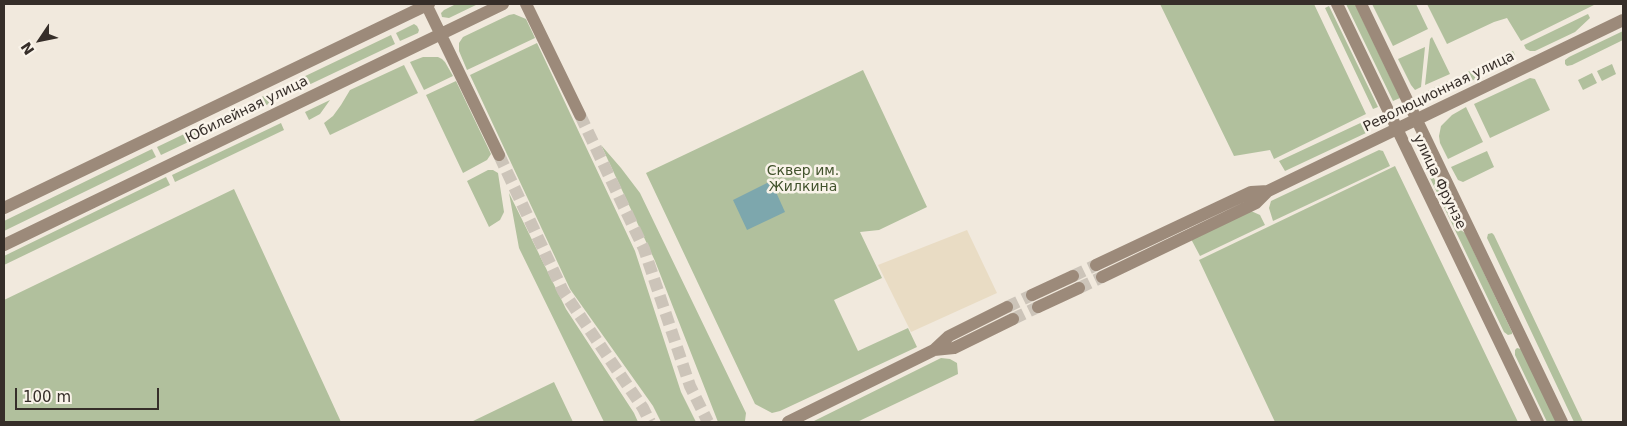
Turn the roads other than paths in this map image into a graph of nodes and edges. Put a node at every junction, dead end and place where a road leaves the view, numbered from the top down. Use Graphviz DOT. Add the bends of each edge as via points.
graph roads {
  1 [pos="427,4"];
  2 [pos="503,4"];
  3 [pos="526,4"];
  4 [pos="1337,4"];
  5 [pos="1361,4"];
  6 [pos="1623,20"];
  7 [pos="440,34"];
  8 [pos="580,115"];
  9 [pos="1417,119"];
  10 [pos="1397,129"];
  11 [pos="499,155"];
  12 [pos="1268,191"];
  13 [pos="4,208"];
  14 [pos="4,244"];
  15 [pos="1096,265"];
  16 [pos="1073,276"];
  17 [pos="1102,277"];
  18 [pos="1078,288"];
  19 [pos="1032,295"];
  20 [pos="1038,307"];
  21 [pos="1010,313"];
  22 [pos="1521,338"];
  23 [pos="1502,347"];
  24 [pos="788,422"];
  25 [pos="1538,422"];
  26 [pos="1562,422"];
  1 -- 7 [label="main road"];
  1 -- 13 [label="main road, Юбилейная улица"];
  2 -- 7 [label="main road, Юбилейная улица"];
  3 -- 8 [label="main road"];
  4 -- 10 [label="main road, улица Фрунзе"];
  5 -- 9 [label="main road, улица Фрунзе"];
  6 -- 9 [label="main road, Революционная улица"];
  7 -- 11 [label="main road"];
  7 -- 14 [label="main road, Юбилейная улица"];
  9 -- 10 [label="main road, Революционная улица"];
  9 -- 22 [label="main road, улица Фрунзе"];
  10 -- 12 [label="main road, Революционная улица"];
  10 -- 23 [label="main road, улица Фрунзе"];
  12 -- 15 [label="main road, Революционная улица" via="1252,192"];
  12 -- 17 [label="main road, Революционная улица" via="1256,203"];
  16 -- 19 [label="main road"];
  18 -- 20 [label="main road"];
  21 -- 24 [label="main road" via="954,348 934,350"];
  22 -- 23 [label="main road"];
  22 -- 26 [label="main road, улица Фрунзе"];
  23 -- 25 [label="main road, улица Фрунзе"];
}
